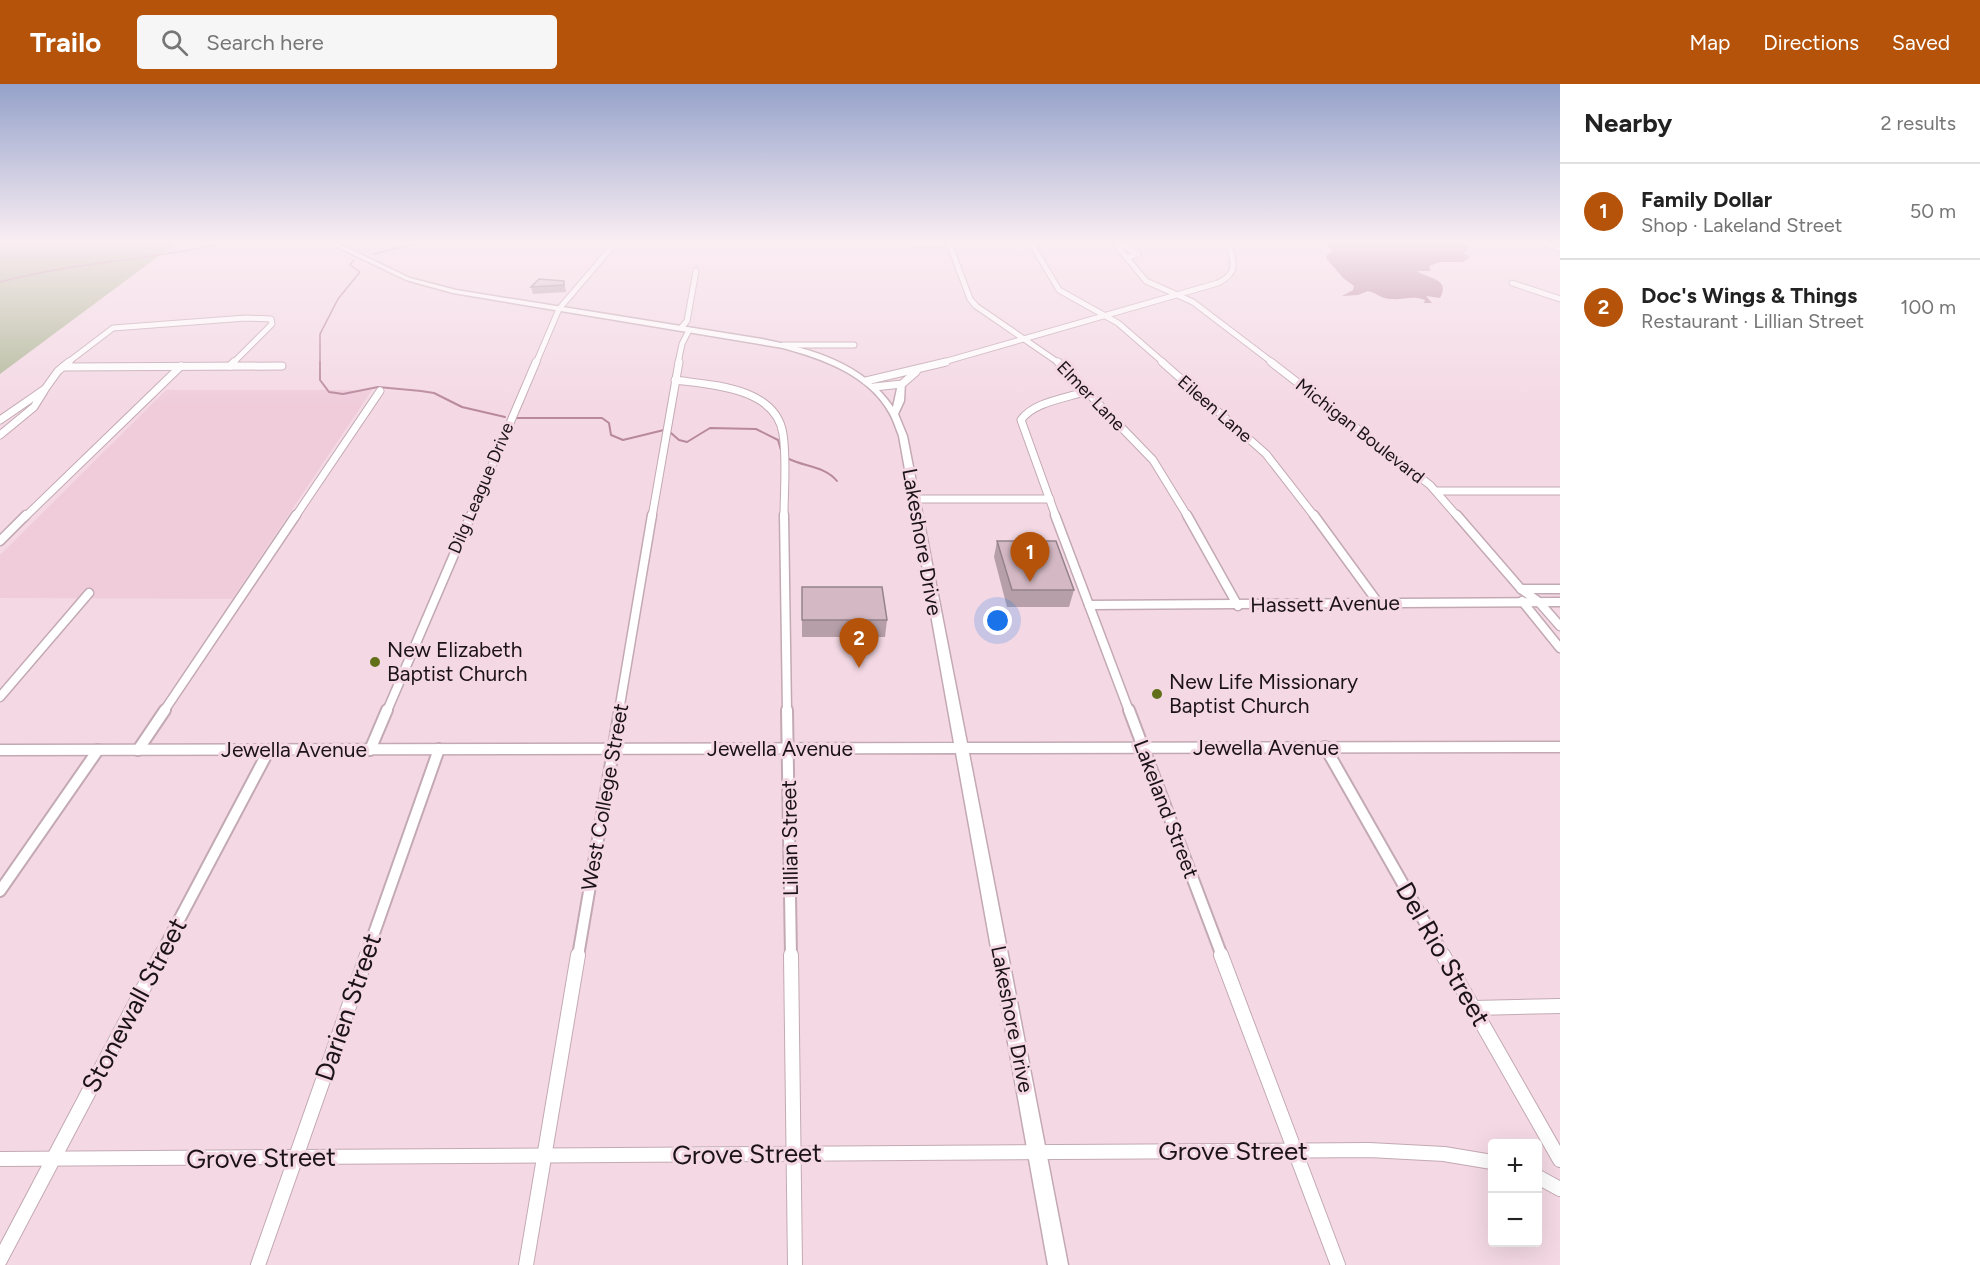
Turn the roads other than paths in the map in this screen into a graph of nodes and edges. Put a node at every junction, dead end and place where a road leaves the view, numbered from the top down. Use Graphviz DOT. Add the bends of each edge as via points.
graph roads {
  1 [pos="480,296"];
  2 [pos="570,296"];
  3 [pos="692,296"];
  4 [pos="970,296"];
  5 [pos="1070,296"];
  6 [pos="1171,296"];
  7 [pos="1181,296"];
  8 [pos="559,309"];
  9 [pos="1105,316"];
  10 [pos="685,329"];
  11 [pos="1026,338"];
  12 [pos="783,345"];
  13 [pos="824,345"];
  14 [pos="854,345"];
  15 [pos="816,354"];
  16 [pos="182,366"];
  17 [pos="230,366"];
  18 [pos="282,366"];
  19 [pos="63,367"];
  20 [pos="921,369"];
  21 [pos="895,373"];
  22 [pos="886,375"];
  23 [pos="675,380"];
  24 [pos="904,382"];
  25 [pos="870,384"];
  26 [pos="45,389"];
  27 [pos="380,391"];
  28 [pos="1087,391"];
  29 [pos="895,412"];
  30 [pos="0,420"];
  31 [pos="0,435"];
  32 [pos="1560,491"];
  33 [pos="1437,492"];
  34 [pos="914,499"];
  35 [pos="1050,499"];
  36 [pos="0,541"];
  37 [pos="1521,589"];
  38 [pos="1560,589"];
  39 [pos="89,593"];
  40 [pos="1522,602"];
  41 [pos="1539,602"];
  42 [pos="1560,602"];
  43 [pos="1379,604"];
  44 [pos="1089,605"];
  45 [pos="1238,606"];
  46 [pos="1560,626"];
  47 [pos="1560,648"];
  48 [pos="0,697"];
  49 [pos="1325,747"];
  50 [pos="1560,747"];
  51 [pos="960,748"];
  52 [pos="1143,748"];
  53 [pos="439,749"];
  54 [pos="614,749"];
  55 [pos="788,749"];
  56 [pos="0,750"];
  57 [pos="98,750"];
  58 [pos="138,750"];
  59 [pos="269,750"];
  60 [pos="370,750"];
  61 [pos="0,891"];
  62 [pos="1560,1006"];
  63 [pos="1474,1008"];
  64 [pos="1295,1150"];
  65 [pos="1037,1152"];
  66 [pos="794,1153"];
  67 [pos="544,1156"];
  68 [pos="296,1157"];
  69 [pos="0,1159"];
  70 [pos="53,1159"];
  71 [pos="1560,1160"];
  72 [pos="1488,1161"];
  73 [pos="1542,1179"];
  74 [pos="1560,1189"];
  75 [pos="0,1260"];
  76 [pos="258,1265"];
  77 [pos="525,1265"];
  78 [pos="795,1265"];
  79 [pos="1058,1265"];
  80 [pos="1338,1265"];
  1 -- 8 [label="main road, Lakeshore Drive"];
  2 -- 8 [label="street, Dilg League Drive"];
  3 -- 10 [label="street, West College Street"];
  4 -- 11 [label="street, Elmer Lane" via="986,315"];
  5 -- 9 [label="street, Eileen Lane"];
  6 -- 9 [label="street"];
  7 -- 33 [label="street, Michigan Boulevard"];
  8 -- 10 [label="main road, Lakeshore Drive"];
  8 -- 60 [label="street, Dilg League Drive"];
  9 -- 11 [label="street"];
  9 -- 43 [label="street, Eileen Lane" via="1118,323 1266,454"];
  10 -- 12 [label="main road, Lakeshore Drive"];
  10 -- 23 [label="street, West College Street"];
  11 -- 20 [label="street"];
  11 -- 28 [label="street, Elmer Lane" via="1054,357"];
  12 -- 13 [label="street"];
  12 -- 15 [label="main road, Lakeshore Drive"];
  13 -- 14 [label="street"];
  13 -- 15 [label="street"];
  15 -- 25 [label="main road, Lakeshore Drive"];
  16 -- 17 [label="street"];
  16 -- 19 [label="street"];
  16 -- 36 [label="street"];
  17 -- 18 [label="street"];
  17 -- 19 [label="street" via="272,320 124,326 105,332"];
  19 -- 26 [label="street"];
  20 -- 21 [label="street"];
  20 -- 24 [label="street"];
  21 -- 22 [label="street"];
  21 -- 24 [label="street"];
  22 -- 24 [label="street" via="887,379"];
  22 -- 25 [label="street"];
  23 -- 54 [label="street, West College Street"];
  23 -- 55 [label="street, Lillian Street" via="751,396 773,411 781,426"];
  24 -- 25 [label="street"];
  24 -- 29 [label="main road"];
  25 -- 29 [label="main road, Lakeshore Drive"];
  26 -- 30 [label="street"];
  26 -- 31 [label="street" via="34,407"];
  27 -- 58 [label="street"];
  28 -- 35 [label="street, Lakeland Street" via="1036,408 1022,420"];
  28 -- 45 [label="street, Elmer Lane" via="1160,469"];
  29 -- 34 [label="main road, Lakeshore Drive"];
  32 -- 33 [label="street"];
  33 -- 37 [label="street, Michigan Boulevard"];
  34 -- 35 [label="street"];
  34 -- 51 [label="main road, Lakeshore Drive"];
  35 -- 44 [label="street, Lakeland Street"];
  37 -- 38 [label="street"];
  37 -- 40 [label="street"];
  37 -- 41 [label="street, Michigan Boulevard"];
  39 -- 48 [label="street"];
  40 -- 41 [label="street, Hassett Avenue"];
  40 -- 43 [label="street, Hassett Avenue"];
  40 -- 47 [label="street"];
  41 -- 42 [label="street, Hassett Avenue"];
  41 -- 46 [label="street, Michigan Boulevard"];
  43 -- 45 [label="street, Hassett Avenue"];
  44 -- 45 [label="street, Hassett Avenue"];
  44 -- 52 [label="street, Lakeland Street"];
  49 -- 50 [label="main road, Jewella Avenue"];
  49 -- 52 [label="main road, Jewella Avenue"];
  49 -- 63 [label="street, Del Rio Street"];
  51 -- 52 [label="main road, Jewella Avenue"];
  51 -- 55 [label="main road, Jewella Avenue"];
  51 -- 65 [label="main road, Lakeshore Drive"];
  52 -- 64 [label="street, Lakeland Street"];
  53 -- 54 [label="main road, Jewella Avenue"];
  53 -- 60 [label="main road, Jewella Avenue"];
  53 -- 68 [label="street, Darien Street"];
  54 -- 55 [label="main road, Jewella Avenue"];
  54 -- 67 [label="street, West College Street"];
  55 -- 66 [label="street, Lillian Street"];
  56 -- 57 [label="main road, Jewella Avenue"];
  57 -- 58 [label="main road, Jewella Avenue"];
  57 -- 61 [label="street"];
  58 -- 59 [label="main road, Jewella Avenue"];
  59 -- 60 [label="main road, Jewella Avenue"];
  59 -- 70 [label="street, Stonewall Street"];
  62 -- 63 [label="street"];
  63 -- 71 [label="street, Del Rio Street"];
  64 -- 65 [label="street, Grove Street"];
  64 -- 72 [label="street, Grove Street" via="1438,1153"];
  64 -- 80 [label="street, Lakeland Street"];
  65 -- 66 [label="street, Grove Street"];
  65 -- 79 [label="main road, Lakeshore Drive"];
  66 -- 67 [label="street, Grove Street"];
  66 -- 78 [label="street, Lillian Street"];
  67 -- 68 [label="street, Grove Street"];
  67 -- 77 [label="street, West College Street"];
  68 -- 70 [label="street, Grove Street"];
  68 -- 76 [label="street, Darien Street"];
  69 -- 70 [label="street, Grove Street"];
  70 -- 75 [label="street, Stonewall Street"];
  73 -- 74 [label="street"];
}
